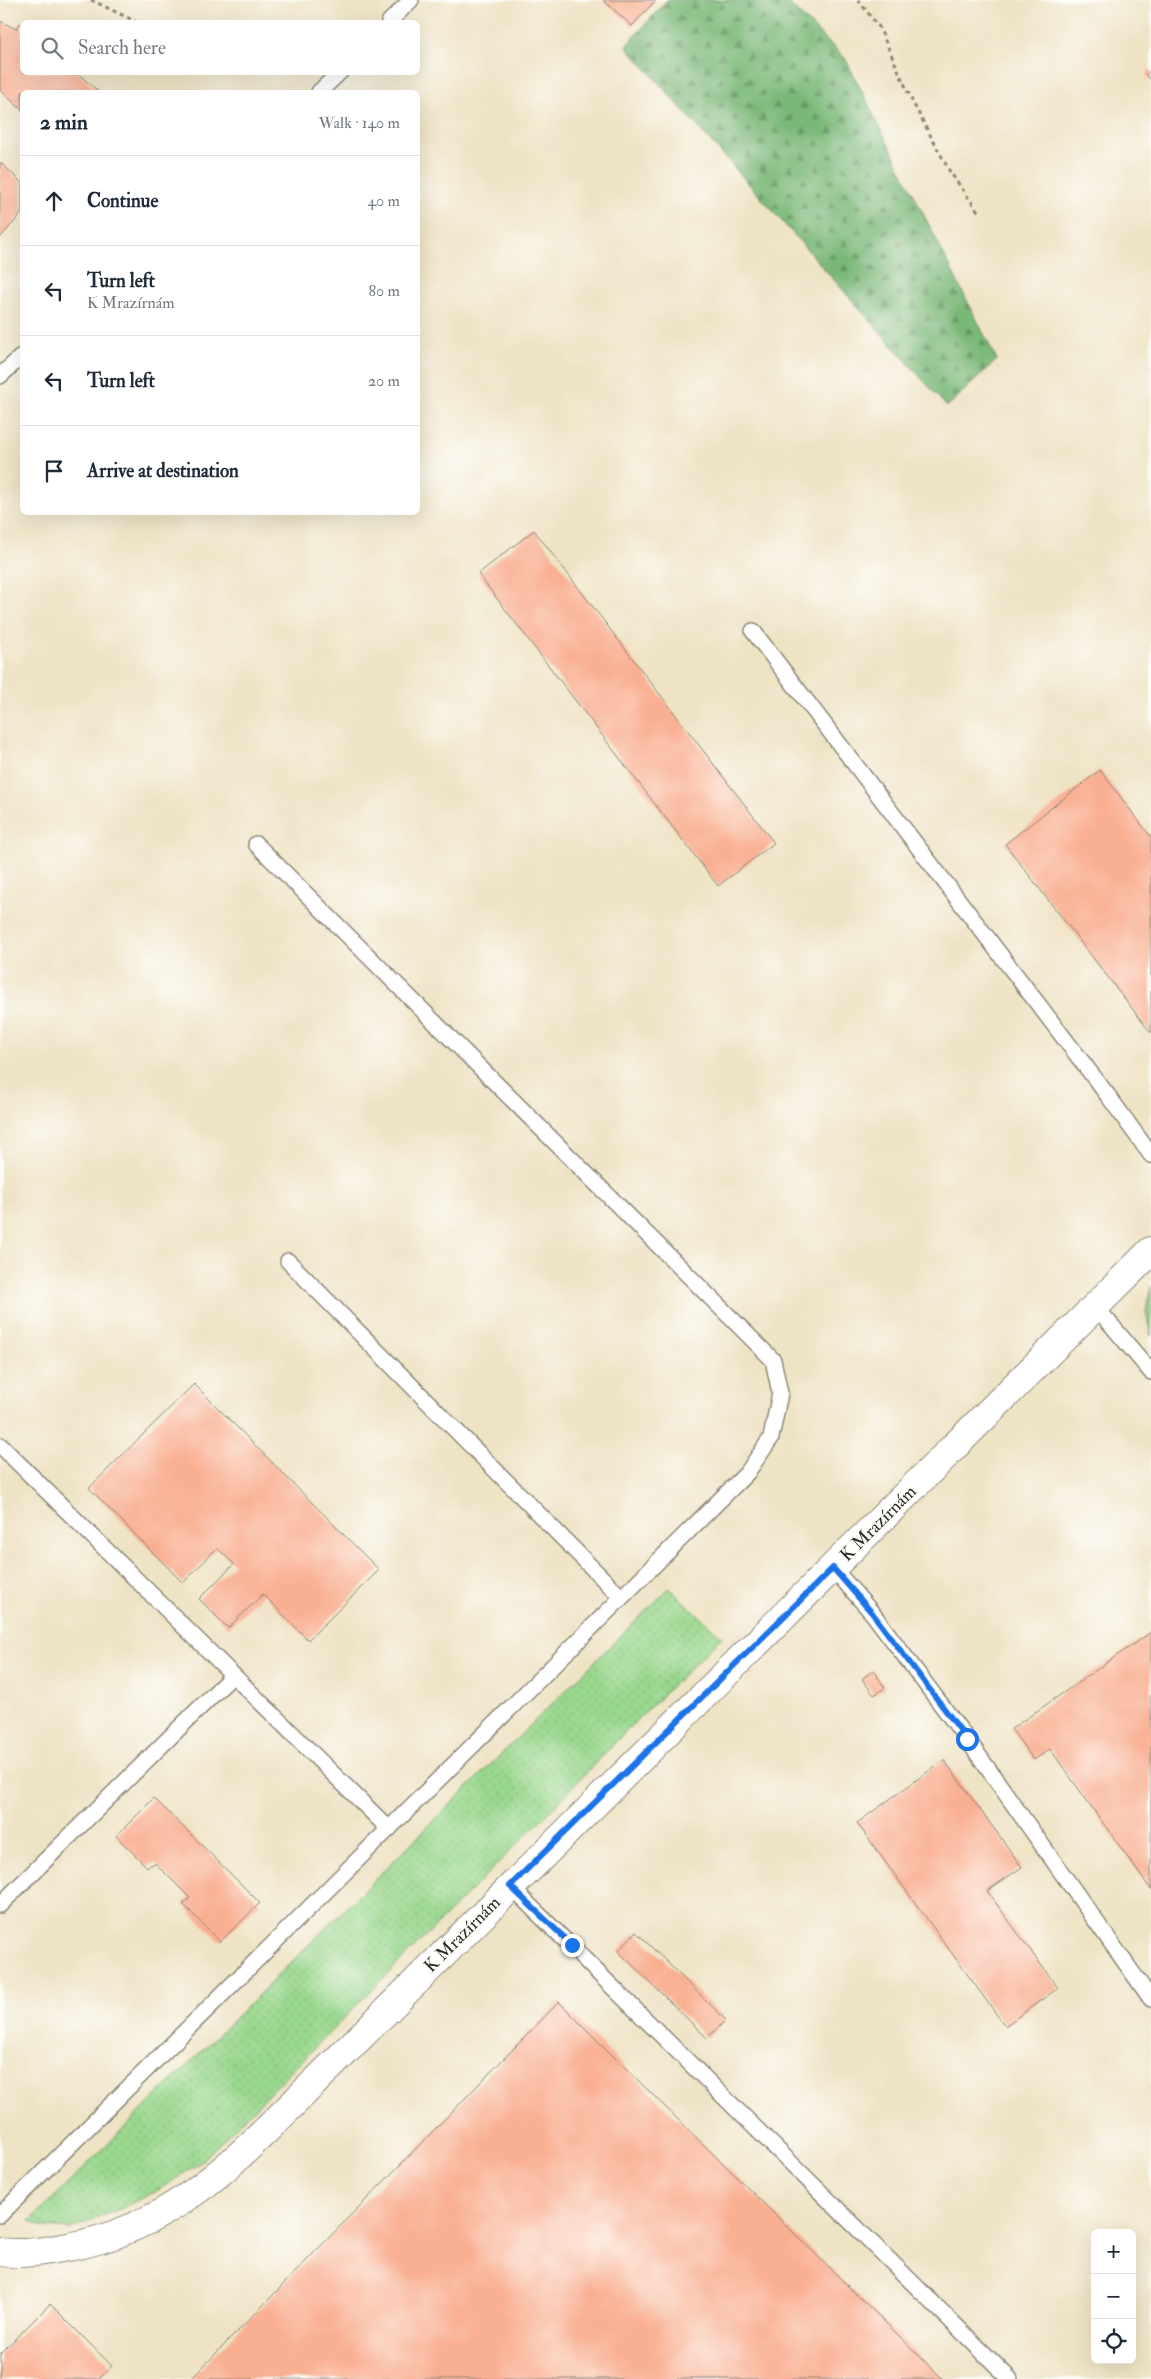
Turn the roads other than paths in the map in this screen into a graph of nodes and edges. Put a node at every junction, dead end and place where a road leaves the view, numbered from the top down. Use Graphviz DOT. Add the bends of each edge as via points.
graph roads {
  1 [pos="411,0"];
  2 [pos="391,20"];
  3 [pos="337,75"];
  4 [pos="321,90"];
  5 [pos="20,358"];
  6 [pos="0,376"];
  7 [pos="754,631"];
  8 [pos="256,844"];
  9 [pos="1151,1155"];
  10 [pos="1151,1251"];
  11 [pos="288,1261"];
  12 [pos="1097,1308"];
  13 [pos="1151,1372"];
  14 [pos="0,1445"];
  15 [pos="833,1568"];
  16 [pos="621,1597"];
  17 [pos="233,1675"];
  18 [pos="389,1829"];
  19 [pos="510,1886"];
  20 [pos="0,1905"];
  21 [pos="1151,1999"];
  22 [pos="0,2215"];
  23 [pos="0,2252"];
  24 [pos="1010,2379"];
  1 -- 2 [label="lane"];
  3 -- 4 [label="lane"];
  5 -- 6 [label="lane"];
  7 -- 9 [label="lane"];
  8 -- 16 [label="lane" via="773,1360 780,1393 772,1438 747,1473"];
  10 -- 12 [label="street, K Mrazírnám"];
  11 -- 16 [label="lane"];
  12 -- 13 [label="lane"];
  12 -- 15 [label="street, K Mrazírnám"];
  14 -- 17 [label="lane"];
  15 -- 19 [label="street, K Mrazírnám"];
  15 -- 21 [label="lane" via="873,1614 967,1739"];
  16 -- 18 [label="lane"];
  17 -- 18 [label="lane"];
  17 -- 20 [label="lane"];
  18 -- 22 [label="lane"];
  19 -- 23 [label="street, K Mrazírnám" via="258,2138 197,2191 152,2220 114,2236 50,2250"];
  19 -- 24 [label="lane"];
}
